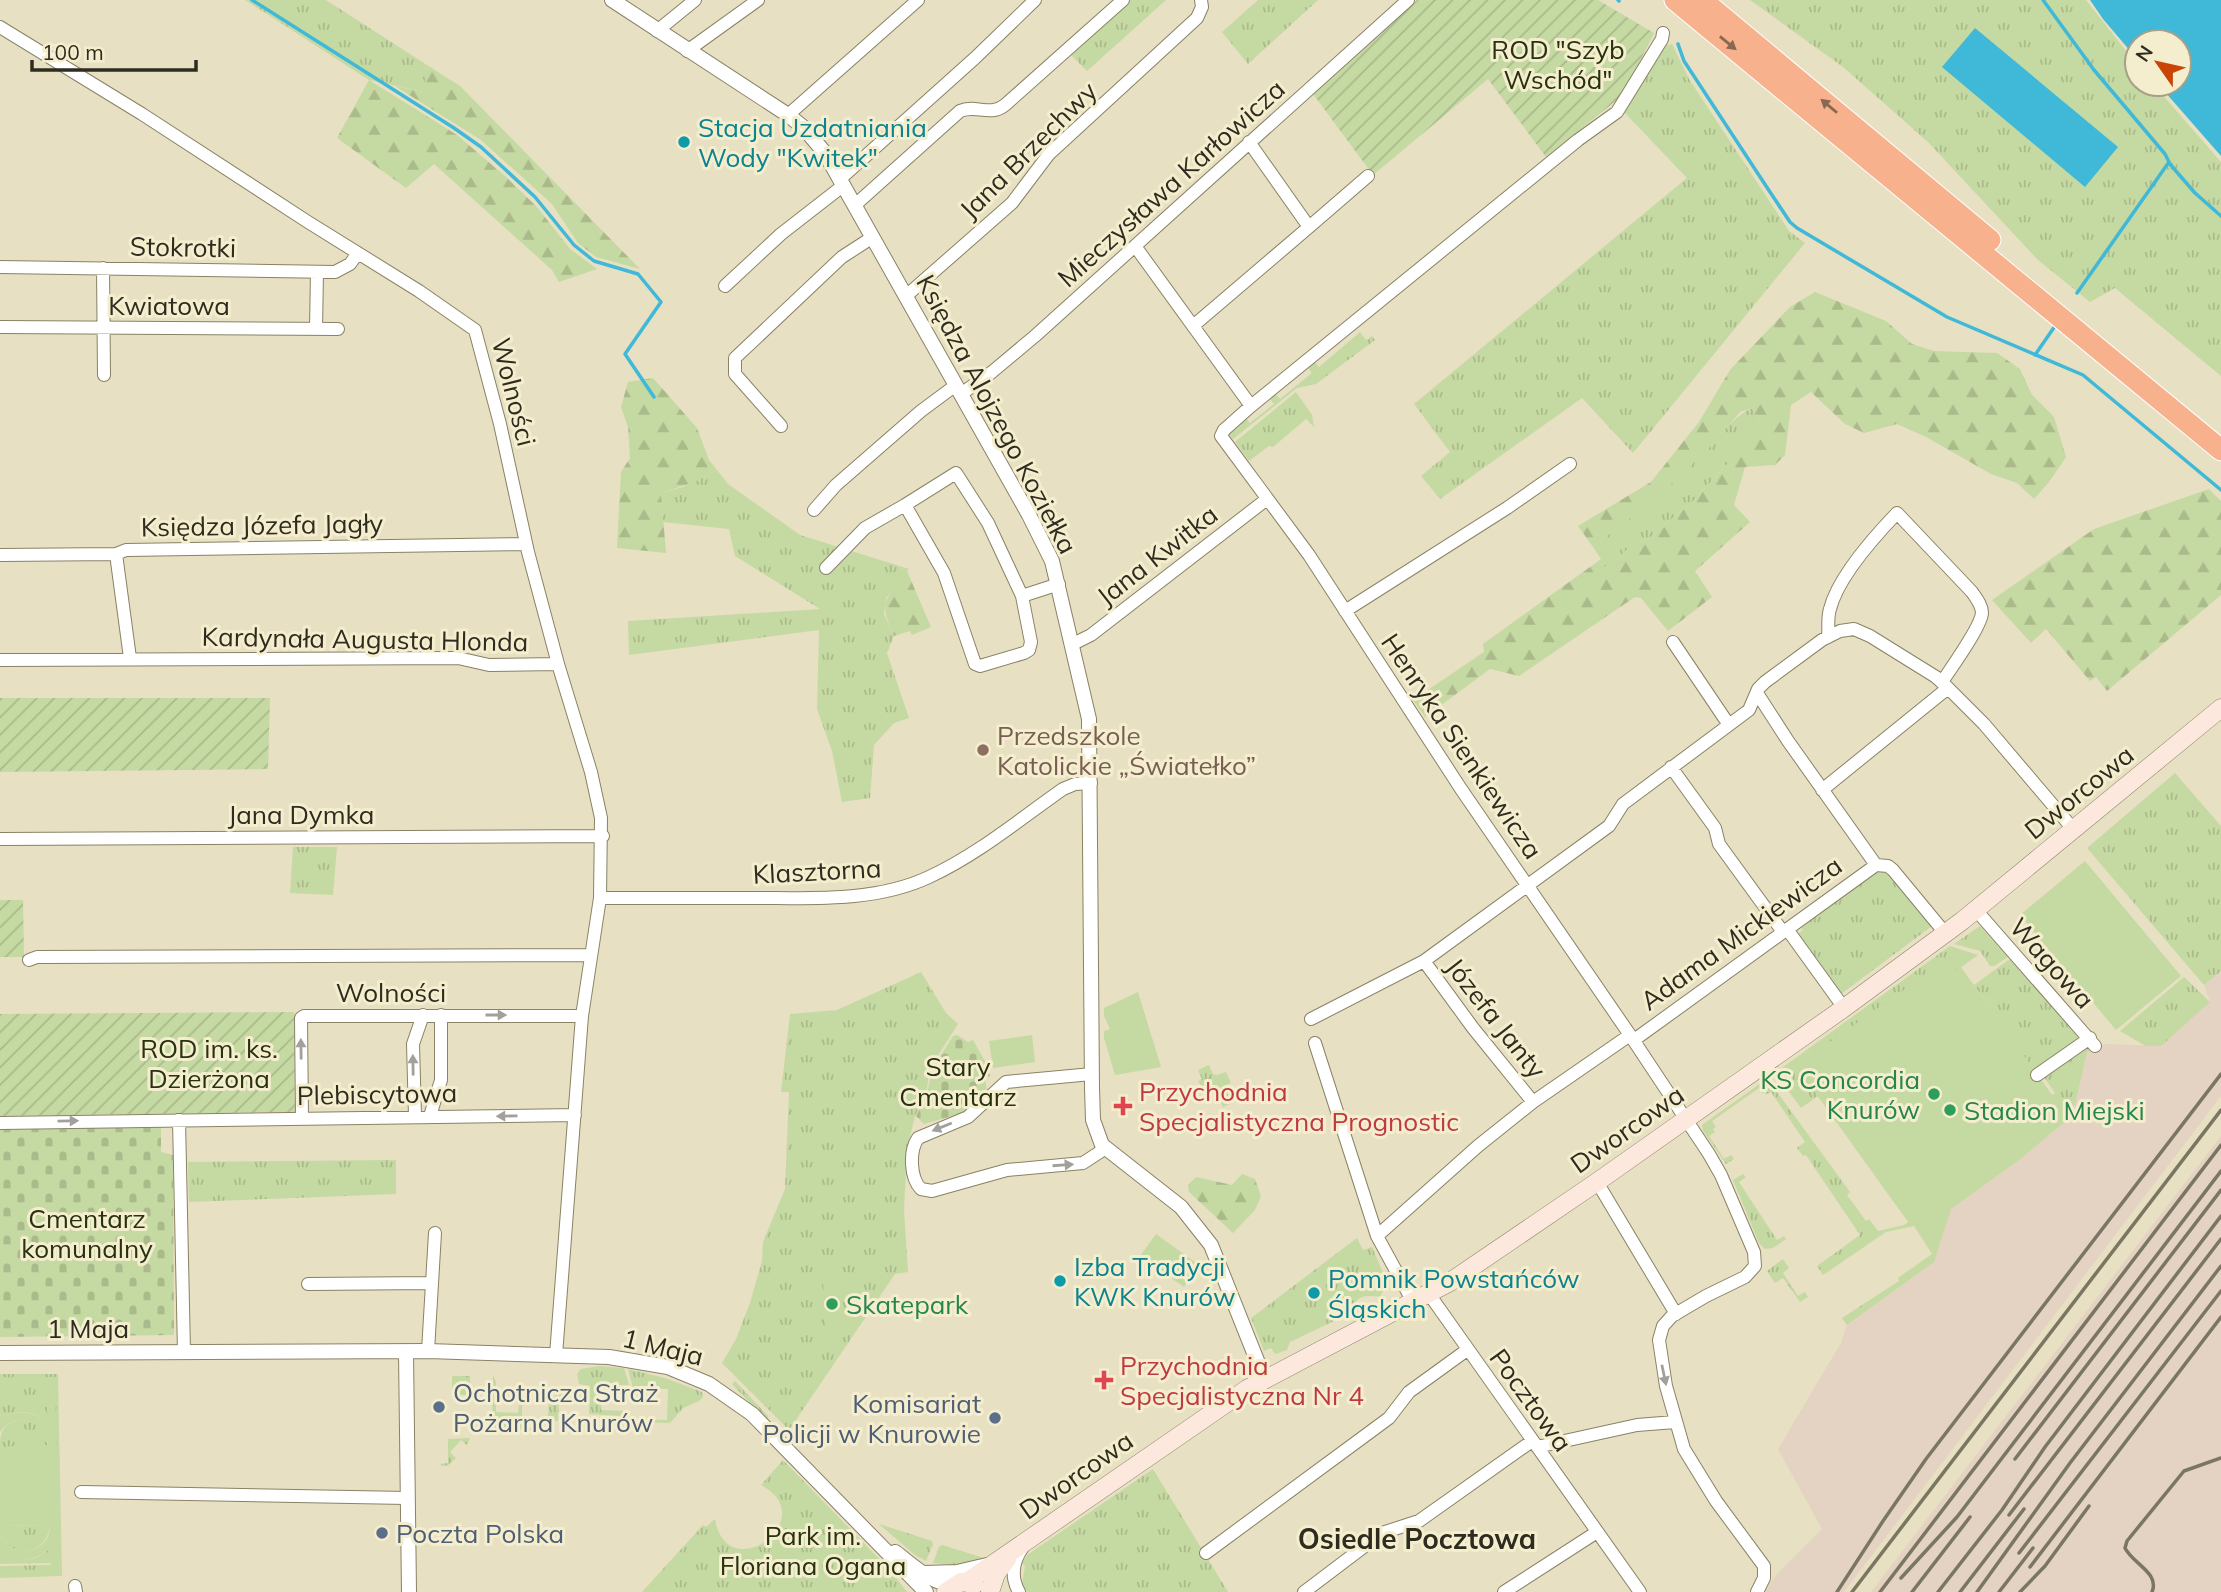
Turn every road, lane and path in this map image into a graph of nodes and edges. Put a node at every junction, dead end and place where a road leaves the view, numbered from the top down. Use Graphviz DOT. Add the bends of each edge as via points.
graph roads {
  1 [pos="695,0"];
  2 [pos="758,0"];
  3 [pos="918,0"];
  4 [pos="1035,0"];
  5 [pos="1123,0"];
  6 [pos="1201,0"];
  7 [pos="1408,0"];
  8 [pos="1675,0"];
  9 [pos="1702,0"];
  10 [pos="619,2"];
  11 [pos="0,27"];
  12 [pos="657,31"];
  13 [pos="1663,33"];
  14 [pos="687,51"];
  15 [pos="788,115"];
  16 [pos="1249,142"];
  17 [pos="1368,176"];
  18 [pos="842,182"];
  19 [pos="856,205"];
  20 [pos="1309,227"];
  21 [pos="873,237"];
  22 [pos="1135,246"];
  23 [pos="358,253"];
  24 [pos="0,267"];
  25 [pos="103,268"];
  26 [pos="317,272"];
  27 [pos="725,286"];
  28 [pos="906,296"];
  29 [pos="1193,326"];
  30 [pos="0,327"];
  31 [pos="104,327"];
  32 [pos="316,329"];
  33 [pos="338,329"];
  34 [pos="104,375"];
  35 [pos="959,390"];
  36 [pos="1251,407"];
  37 [pos="782,426"];
  38 [pos="2221,432"];
  39 [pos="2221,450"];
  40 [pos="1570,464"];
  41 [pos="1267,499"];
  42 [pos="905,505"];
  43 [pos="814,510"];
  44 [pos="526,544"];
  45 [pos="116,554"];
  46 [pos="0,555"];
  47 [pos="826,568"];
  48 [pos="1059,584"];
  49 [pos="1022,596"];
  50 [pos="1345,611"];
  51 [pos="1828,637"];
  52 [pos="1673,642"];
  53 [pos="1073,645"];
  54 [pos="130,658"];
  55 [pos="0,660"];
  56 [pos="558,664"];
  57 [pos="1945,685"];
  58 [pos="1757,693"];
  59 [pos="2221,708"];
  60 [pos="1729,725"];
  61 [pos="1671,767"];
  62 [pos="1091,783"];
  63 [pos="1822,790"];
  64 [pos="2074,830"];
  65 [pos="603,836"];
  66 [pos="0,839"];
  67 [pos="1876,865"];
  68 [pos="1527,884"];
  69 [pos="600,898"];
  70 [pos="1976,910"];
  71 [pos="1785,931"];
  72 [pos="1945,933"];
  73 [pos="591,955"];
  74 [pos="29,960"];
  75 [pos="1424,961"];
  76 [pos="1844,1008"];
  77 [pos="441,1014"];
  78 [pos="424,1015"];
  79 [pos="582,1016"];
  80 [pos="1311,1019"];
  81 [pos="1632,1037"];
  82 [pos="1315,1043"];
  83 [pos="1092,1074"];
  84 [pos="2037,1075"];
  85 [pos="1533,1102"];
  86 [pos="575,1115"];
  87 [pos="415,1116"];
  88 [pos="430,1116"];
  89 [pos="302,1118"];
  90 [pos="179,1120"];
  91 [pos="1685,1120"];
  92 [pos="0,1122"];
  93 [pos="1105,1148"];
  94 [pos="1597,1182"];
  95 [pos="435,1233"];
  96 [pos="1377,1236"];
  97 [pos="432,1283"];
  98 [pos="308,1284"];
  99 [pos="1429,1294"];
  100 [pos="1413,1302"];
  101 [pos="1676,1314"];
  102 [pos="1467,1350"];
  103 [pos="428,1351"];
  104 [pos="184,1352"];
  105 [pos="406,1352"];
  106 [pos="0,1353"];
  107 [pos="556,1355"];
  108 [pos="1264,1378"];
  109 [pos="1675,1422"];
  110 [pos="1535,1444"];
  111 [pos="80,1492"];
  112 [pos="407,1498"];
  113 [pos="869,1532"];
  114 [pos="1597,1532"];
  115 [pos="1027,1541"];
  116 [pos="1206,1553"];
  117 [pos="994,1562"];
  118 [pos="922,1573"];
  119 [pos="956,1586"];
  120 [pos="410,1592"];
  121 [pos="926,1592"];
  122 [pos="988,1592"];
  123 [pos="1019,1592"];
  124 [pos="1304,1592"];
  125 [pos="1504,1592"];
  126 [pos="1640,1592"];
  127 [pos="1757,1592"];
  1 -- 12 [label="street"];
  2 -- 14 [label="street"];
  3 -- 15 [label="street"];
  4 -- 18 [label="street"];
  5 -- 19 [label="street" via="1005,105 997,111 968,107 960,111"];
  6 -- 28 [label="street, Jana Brzechwy" via="1198,18 1049,154 1012,203"];
  7 -- 16 [label="street, Mieczysława Karłowicza"];
  8 -- 39 [label="highway, one-way"];
  38 -- 9 [label="highway, one-way"];
  10 -- 12 [label="street, Księdza Alojzego Koziełka"];
  11 -- 23 [label="street, Wolności"];
  12 -- 14 [label="street, Księdza Alojzego Koziełka"];
  13 -- 36 [label="street, Henryka Sienkiewicza" via="1617,112"];
  14 -- 15 [label="street, Księdza Alojzego Koziełka"];
  15 -- 18 [label="street, Księdza Alojzego Koziełka" via="825,153"];
  16 -- 20 [label="street"];
  16 -- 22 [label="street, Mieczysława Karłowicza"];
  17 -- 20 [label="street"];
  18 -- 19 [label="street, Księdza Alojzego Koziełka"];
  18 -- 27 [label="street"];
  19 -- 21 [label="street, Księdza Alojzego Koziełka"];
  20 -- 29 [label="street"];
  21 -- 28 [label="street, Księdza Alojzego Koziełka"];
  21 -- 37 [label="street" via="842,257 735,358 735,373"];
  22 -- 29 [label="street"];
  22 -- 35 [label="street, Mieczysława Karłowicza" via="1013,355"];
  23 -- 26 [label="street, Stokrotki" via="343,269"];
  23 -- 44 [label="street, Wolności" via="475,330"];
  24 -- 25 [label="street, Stokrotki"];
  25 -- 26 [label="street, Stokrotki"];
  25 -- 31 [label="street"];
  26 -- 32 [label="street"];
  28 -- 35 [label="street, Księdza Alojzego Koziełka"];
  29 -- 36 [label="street"];
  30 -- 31 [label="street, Kwiatowa"];
  31 -- 32 [label="street, Kwiatowa"];
  31 -- 34 [label="street"];
  32 -- 33 [label="street, Kwiatowa"];
  35 -- 43 [label="street, Mieczysława Karłowicza" via="921,411"];
  35 -- 48 [label="street, Księdza Alojzego Koziełka" via="1029,515"];
  36 -- 41 [label="street, Henryka Sienkiewicza" via="1222,436"];
  40 -- 50 [label="street"];
  41 -- 50 [label="street, Henryka Sienkiewicza"];
  41 -- 53 [label="street, Jana Kwitka"];
  42 -- 47 [label="street" via="865,528"];
  42 -- 49 [label="street" via="956,472 988,523"];
  42 -- 49 [label="street" via="944,573 975,664 1029,650"];
  44 -- 45 [label="street, Księdza Józefa Jagły" via="126,550"];
  44 -- 56 [label="street, Wolności"];
  45 -- 46 [label="street, Księdza Józefa Jagły"];
  45 -- 54 [label="street"];
  48 -- 49 [label="street"];
  48 -- 53 [label="street, Księdza Alojzego Koziełka"];
  50 -- 68 [label="street, Henryka Sienkiewicza"];
  51 -- 57 [label="street" via="1845,629 1858,631"];
  51 -- 57 [label="street" via="1829,610 1836,594 1868,544 1897,513 1979,603 1982,614"];
  51 -- 58 [label="street" via="1765,682"];
  52 -- 60 [label="street"];
  53 -- 62 [label="street, Księdza Alojzego Koziełka" via="1089,719"];
  54 -- 55 [label="street, Kardynała Augusta Hlonda"];
  54 -- 56 [label="street, Kardynała Augusta Hlonda" via="458,658 489,665"];
  56 -- 65 [label="street, Wolności" via="592,772"];
  57 -- 63 [label="street"];
  57 -- 64 [label="street" via="1989,729"];
  58 -- 60 [label="street" via="1749,710"];
  58 -- 63 [label="street"];
  59 -- 64 [label="main road, Dworcowa"];
  60 -- 61 [label="street"];
  61 -- 68 [label="street" via="1623,804 1609,826"];
  61 -- 71 [label="street" via="1715,828 1718,844"];
  62 -- 69 [label="street, Klasztorna" via="1063,789 957,862 900,888 813,898"];
  62 -- 83 [label="street, Księdza Alojzego Koziełka"];
  63 -- 67 [label="street"];
  64 -- 70 [label="main road, Dworcowa"];
  65 -- 66 [label="street, Jana Dymka"];
  65 -- 69 [label="street, Wolności"];
  67 -- 71 [label="street, Adama Mickiewicza"];
  67 -- 72 [label="street" via="1893,870"];
  68 -- 75 [label="street"];
  68 -- 81 [label="street, Henryka Sienkiewicza"];
  69 -- 73 [label="street, Wolności"];
  70 -- 72 [label="main road, Dworcowa"];
  70 -- 84 [label="street, Wagowa" via="2092,1042"];
  71 -- 76 [label="street"];
  71 -- 81 [label="street, Adama Mickiewicza"];
  72 -- 76 [label="main road, Dworcowa"];
  73 -- 74 [label="street"];
  73 -- 79 [label="street, Wolności"];
  75 -- 80 [label="street"];
  75 -- 85 [label="street, Józefa Janty"];
  76 -- 91 [label="main road, Dworcowa"];
  77 -- 78 [label="street, Wolności"];
  77 -- 79 [label="street, Wolności, one-way"];
  77 -- 88 [label="street" via="441,1080"];
  87 -- 78 [label="street, one-way" via="413,1044"];
  89 -- 78 [label="street, Wolności, one-way" via="301,1018"];
  79 -- 86 [label="street, Wolności"];
  81 -- 85 [label="street, Adama Mickiewicza"];
  81 -- 91 [label="street, Henryka Sienkiewicza"];
  82 -- 96 [label="street"];
  83 -- 93 [label="street, Księdza Alojzego Koziełka" via="1093,1120"];
  83 -- 93 [label="street, one-way" via="1006,1082 968,1117 918,1138 912,1149 914,1179 921,1189 932,1191 1007,1170 1083,1163"];
  85 -- 96 [label="street, Adama Mickiewicza"];
  86 -- 88 [label="street, Plebiscytowa, one-way"];
  86 -- 107 [label="street, Wolności"];
  87 -- 88 [label="street, Plebiscytowa"];
  87 -- 89 [label="street, Plebiscytowa"];
  89 -- 90 [label="street, Plebiscytowa"];
  92 -- 90 [label="street, Plebiscytowa, one-way"];
  90 -- 104 [label="street"];
  91 -- 94 [label="main road, Dworcowa"];
  91 -- 101 [label="street, Henryka Sienkiewicza" via="1721,1175 1756,1260 1745,1277"];
  93 -- 108 [label="street" via="1174,1200 1204,1234"];
  94 -- 99 [label="main road, Dworcowa"];
  94 -- 101 [label="street"];
  95 -- 97 [label="street"];
  96 -- 100 [label="street"];
  97 -- 98 [label="street"];
  97 -- 103 [label="street"];
  99 -- 100 [label="main road, Dworcowa"];
  99 -- 102 [label="street, Pocztowa"];
  100 -- 108 [label="main road, Dworcowa"];
  101 -- 109 [label="street, one-way" via="1663,1325 1659,1340"];
  102 -- 110 [label="street, Pocztowa"];
  102 -- 116 [label="street" via="1409,1392 1389,1418"];
  103 -- 105 [label="street, 1 Maja"];
  103 -- 107 [label="street, 1 Maja"];
  104 -- 105 [label="street, 1 Maja"];
  104 -- 106 [label="street, 1 Maja"];
  105 -- 112 [label="street"];
  107 -- 113 [label="street, 1 Maja" via="639,1361 680,1371 718,1388 759,1420"];
  108 -- 115 [label="main road, Dworcowa"];
  109 -- 110 [label="street"];
  109 -- 127 [label="street" via="1695,1470 1764,1566"];
  110 -- 114 [label="street, Pocztowa"];
  110 -- 124 [label="street" via="1419,1521 1382,1533"];
  111 -- 112 [label="street"];
  112 -- 120 [label="street"];
  113 -- 118 [label="street, 1 Maja"];
  113 -- 121 [label="street, 1 Maja"];
  114 -- 125 [label="street"];
  114 -- 126 [label="street, Pocztowa"];
  115 -- 117 [label="main road, Dworcowa"];
  115 -- 122 [label="main road, Dworcowa" via="1007,1559"];
  115 -- 123 [label="street" via="1014,1563"];
  117 -- 118 [label="street" via="957,1572"];
  117 -- 119 [label="main road, Dworcowa"];
  118 -- 119 [label="street, 1 Maja"];
  119 -- 122 [label="main road" via="976,1584"];
}
